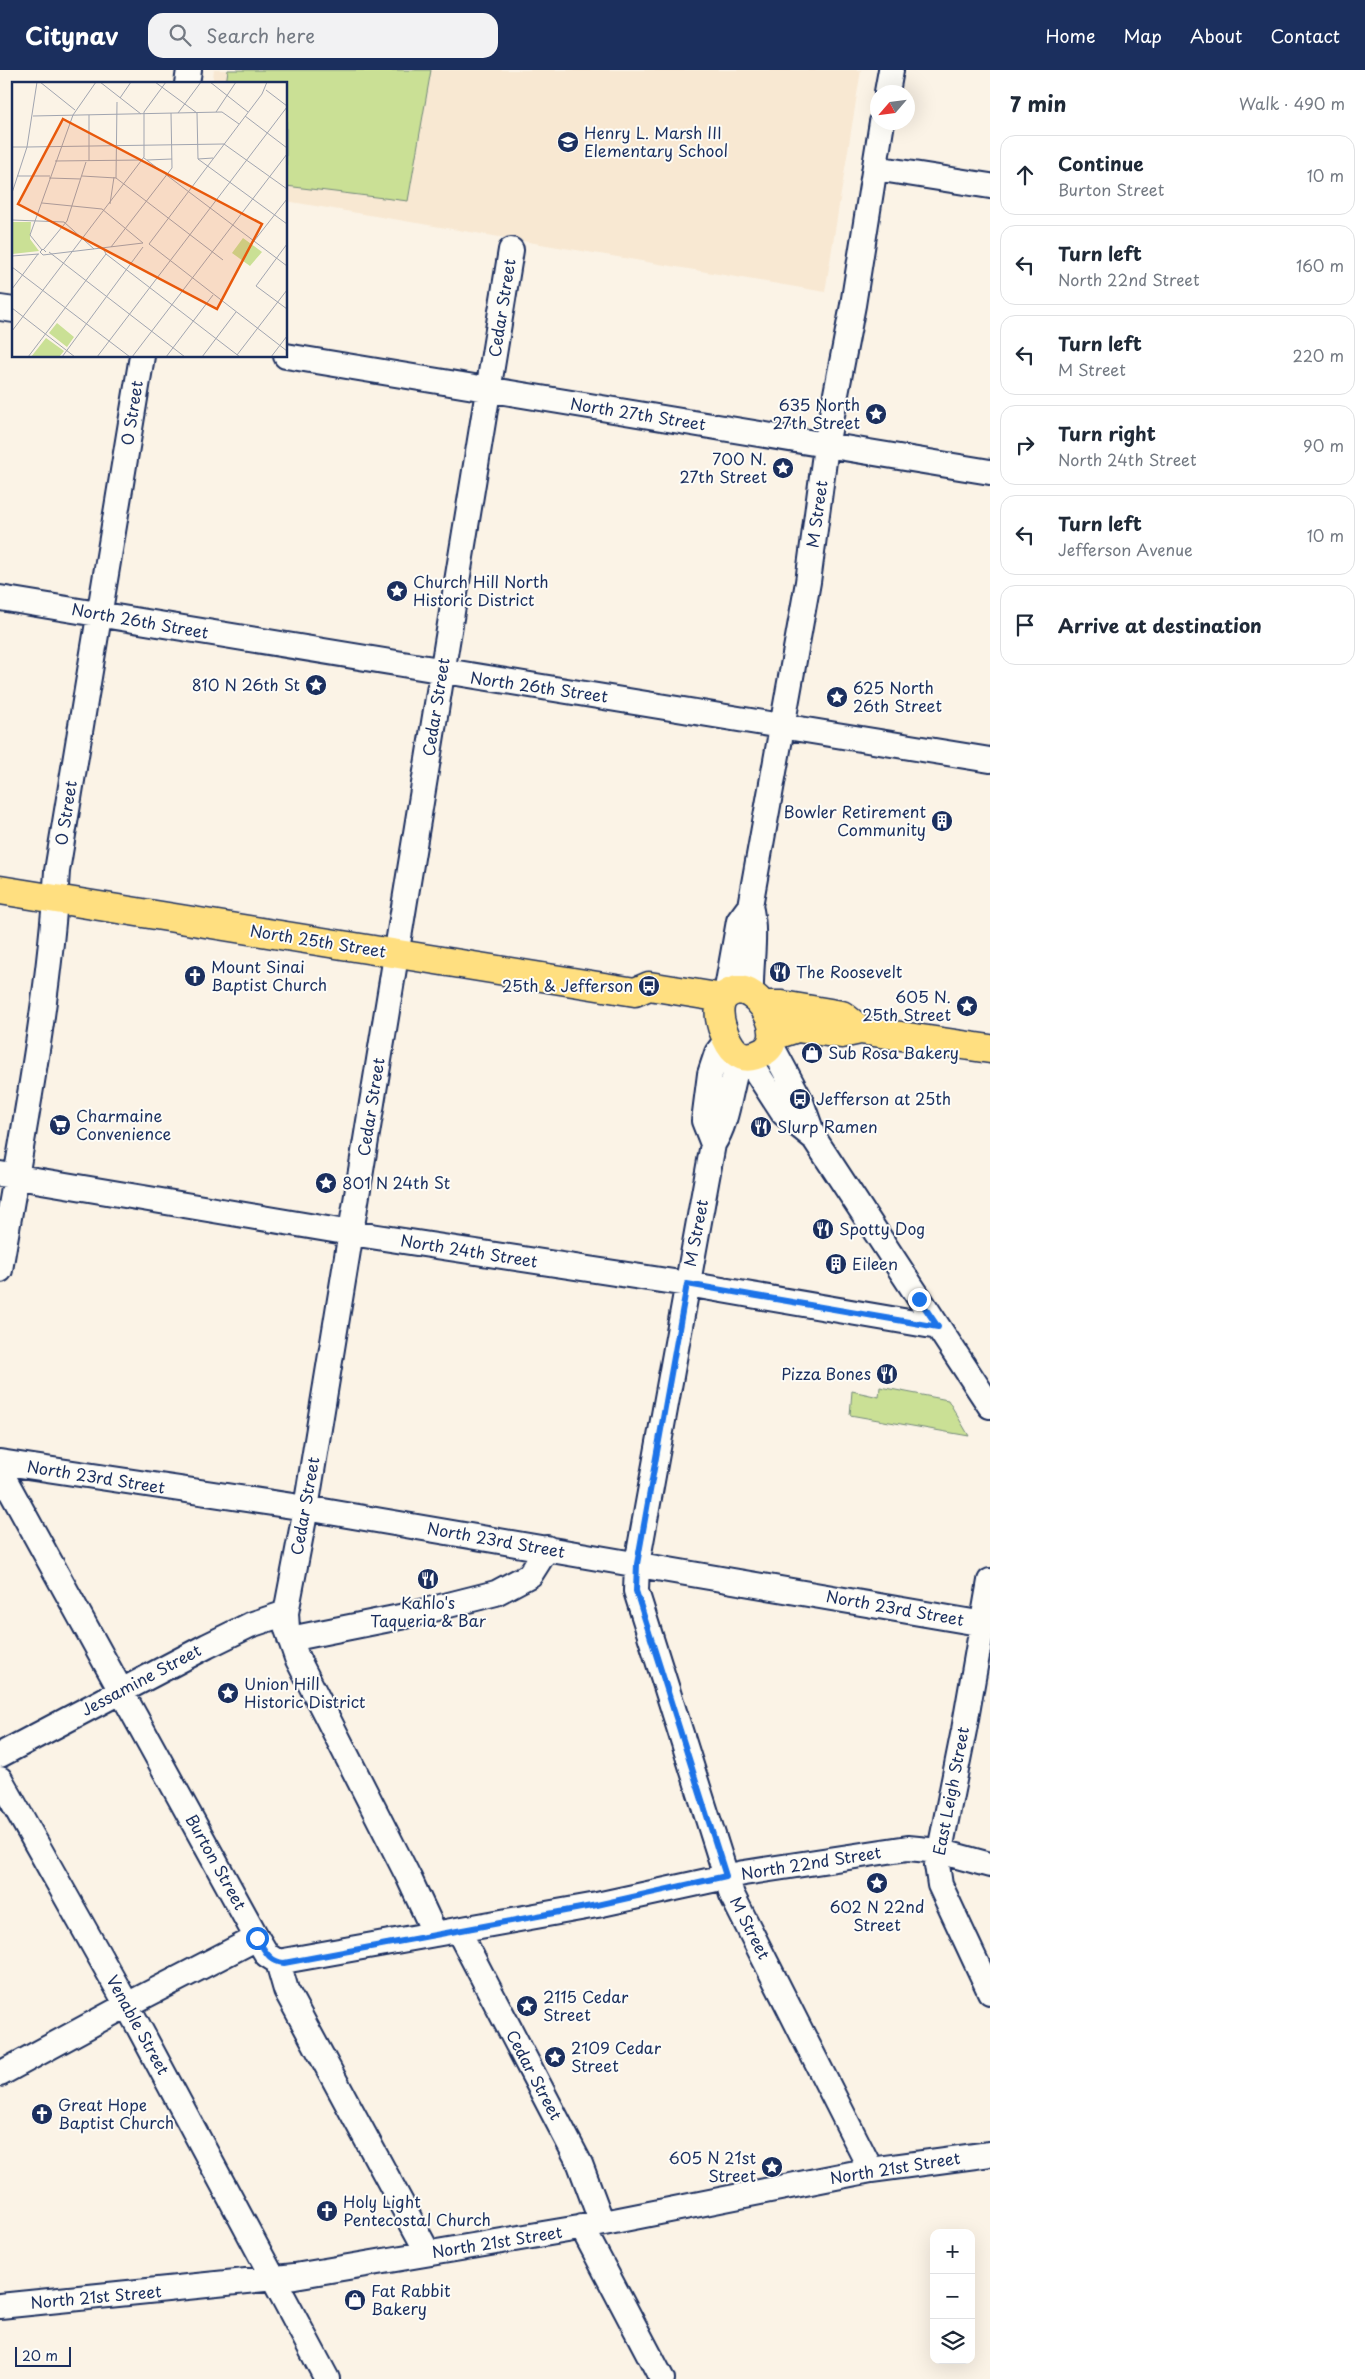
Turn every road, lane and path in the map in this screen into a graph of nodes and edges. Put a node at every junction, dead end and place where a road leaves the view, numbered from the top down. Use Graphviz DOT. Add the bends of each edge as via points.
graph roads {
  1 [pos="891,70"];
  2 [pos="888,85"];
  3 [pos="881,130"];
  4 [pos="875,168"];
  5 [pos="990,186"];
  6 [pos="511,250"];
  7 [pos="288,356"];
  8 [pos="142,358"];
  9 [pos="488,390"];
  10 [pos="826,446"];
  11 [pos="990,472"];
  12 [pos="0,598"];
  13 [pos="98,615"];
  14 [pos="442,672"];
  15 [pos="782,725"];
  16 [pos="990,760"];
  17 [pos="0,890"];
  18 [pos="55,899"];
  19 [pos="396,953"];
  20 [pos="737,1020"];
  21 [pos="860,1030"];
  22 [pos="772,1041"];
  23 [pos="990,1049"];
  24 [pos="814,1138"];
  25 [pos="8,1176"];
  26 [pos="351,1233"];
  27 [pos="0,1270"];
  28 [pos="687,1284"];
  29 [pos="938,1327"];
  30 [pos="987,1395"];
  31 [pos="0,1462"];
  32 [pos="0,1471"];
  33 [pos="306,1508"];
  34 [pos="547,1548"];
  35 [pos="637,1564"];
  36 [pos="990,1581"];
  37 [pos="286,1613"];
  38 [pos="986,1624"];
  39 [pos="290,1639"];
  40 [pos="122,1690"];
  41 [pos="0,1755"];
  42 [pos="0,1779"];
  43 [pos="939,1851"];
  44 [pos="990,1864"];
  45 [pos="726,1876"];
  46 [pos="446,1932"];
  47 [pos="257,1938"];
  48 [pos="278,1962"];
  49 [pos="990,1992"];
  50 [pos="128,2005"];
  51 [pos="0,2074"];
  52 [pos="990,2154"];
  53 [pos="871,2170"];
  54 [pos="592,2225"];
  55 [pos="428,2253"];
  56 [pos="275,2279"];
  57 [pos="0,2306"];
  58 [pos="327,2379"];
  59 [pos="662,2379"];
  1 -- 2 [label="street"];
  3 -- 4 [label="street, M Street"];
  4 -- 5 [label="street"];
  4 -- 10 [label="street, M Street"];
  6 -- 9 [label="street, Cedar Street"];
  7 -- 9 [label="street, North 27th Street"];
  8 -- 13 [label="street, O Street"];
  9 -- 10 [label="street, North 27th Street"];
  9 -- 14 [label="street, Cedar Street"];
  10 -- 11 [label="street, North 27th Street"];
  10 -- 15 [label="street, M Street" via="808,582"];
  12 -- 13 [label="street, North 26th Street"];
  13 -- 14 [label="street, North 26th Street"];
  13 -- 18 [label="street, O Street"];
  14 -- 15 [label="street, North 26th Street"];
  14 -- 19 [label="street, Cedar Street"];
  15 -- 16 [label="street, North 26th Street"];
  15 -- 20 [label="street, M Street" via="750,906 754,924 750,966"];
  17 -- 18 [label="main road, North 25th Street"];
  18 -- 19 [label="main road, North 25th Street"];
  18 -- 25 [label="street, O Street" via="38,1038"];
  19 -- 20 [label="main road, North 25th Street" via="635,992 646,1004"];
  19 -- 26 [label="street, Cedar Street"];
  20 -- 21 [label="main road, North 25th Street" via="782,1005 842,1015"];
  20 -- 22 [label="main road"];
  20 -- 22 [label="main road, North 25th Street" via="759,1054"];
  20 -- 24 [label="street" via="783,1113"];
  20 -- 28 [label="street, M Street" via="716,1053 710,1074 704,1121 713,1144"];
  21 -- 22 [label="main road, North 25th Street" via="841,1034 797,1028"];
  21 -- 23 [label="main road, North 25th Street"];
  22 -- 24 [label="street" via="800,1099"];
  24 -- 29 [label="street"];
  25 -- 26 [label="street, North 24th Street"];
  25 -- 27 [label="street, O Street"];
  26 -- 28 [label="street, North 24th Street"];
  26 -- 33 [label="street, Cedar Street"];
  28 -- 29 [label="street, North 24th Street"];
  28 -- 35 [label="street, M Street"];
  29 -- 30 [label="street"];
  31 -- 33 [label="street, North 23rd Street"];
  32 -- 40 [label="street, Burton Street"];
  33 -- 34 [label="street, North 23rd Street"];
  33 -- 37 [label="street, Cedar Street"];
  34 -- 35 [label="street, North 23rd Street"];
  34 -- 39 [label="street" via="530,1575 496,1594"];
  35 -- 38 [label="street, North 23rd Street"];
  35 -- 45 [label="street, M Street" via="636,1591"];
  36 -- 38 [label="street, East Leigh Street"];
  37 -- 39 [label="street, Cedar Street"];
  37 -- 40 [label="street, Jessamine Street" via="250,1625"];
  38 -- 43 [label="street, East Leigh Street"];
  39 -- 46 [label="street, Cedar Street"];
  40 -- 41 [label="street, Jessamine Street"];
  40 -- 47 [label="street, Burton Street"];
  42 -- 50 [label="street, Venable Street"];
  43 -- 44 [label="street, North 22nd Street"];
  43 -- 45 [label="street, North 22nd Street" via="908,1848"];
  43 -- 49 [label="street, East Leigh Street" via="937,1869 940,1885"];
  45 -- 46 [label="street, North 22nd Street" via="597,1905"];
  45 -- 53 [label="street, M Street" via="732,1895"];
  46 -- 48 [label="street, North 22nd Street"];
  46 -- 54 [label="street, Cedar Street" via="580,2164"];
  47 -- 48 [label="street, Burton Street" via="267,1955"];
  47 -- 50 [label="street"];
  48 -- 55 [label="street, Burton Street" via="286,1990"];
  50 -- 51 [label="street"];
  50 -- 56 [label="street, Venable Street"];
  52 -- 53 [label="street, North 21st Street"];
  53 -- 54 [label="street, North 21st Street"];
  54 -- 55 [label="street, North 21st Street"];
  54 -- 59 [label="street, Cedar Street"];
  55 -- 56 [label="street, North 21st Street"];
  56 -- 57 [label="street, North 21st Street"];
  56 -- 58 [label="street, Venable Street"];
}
